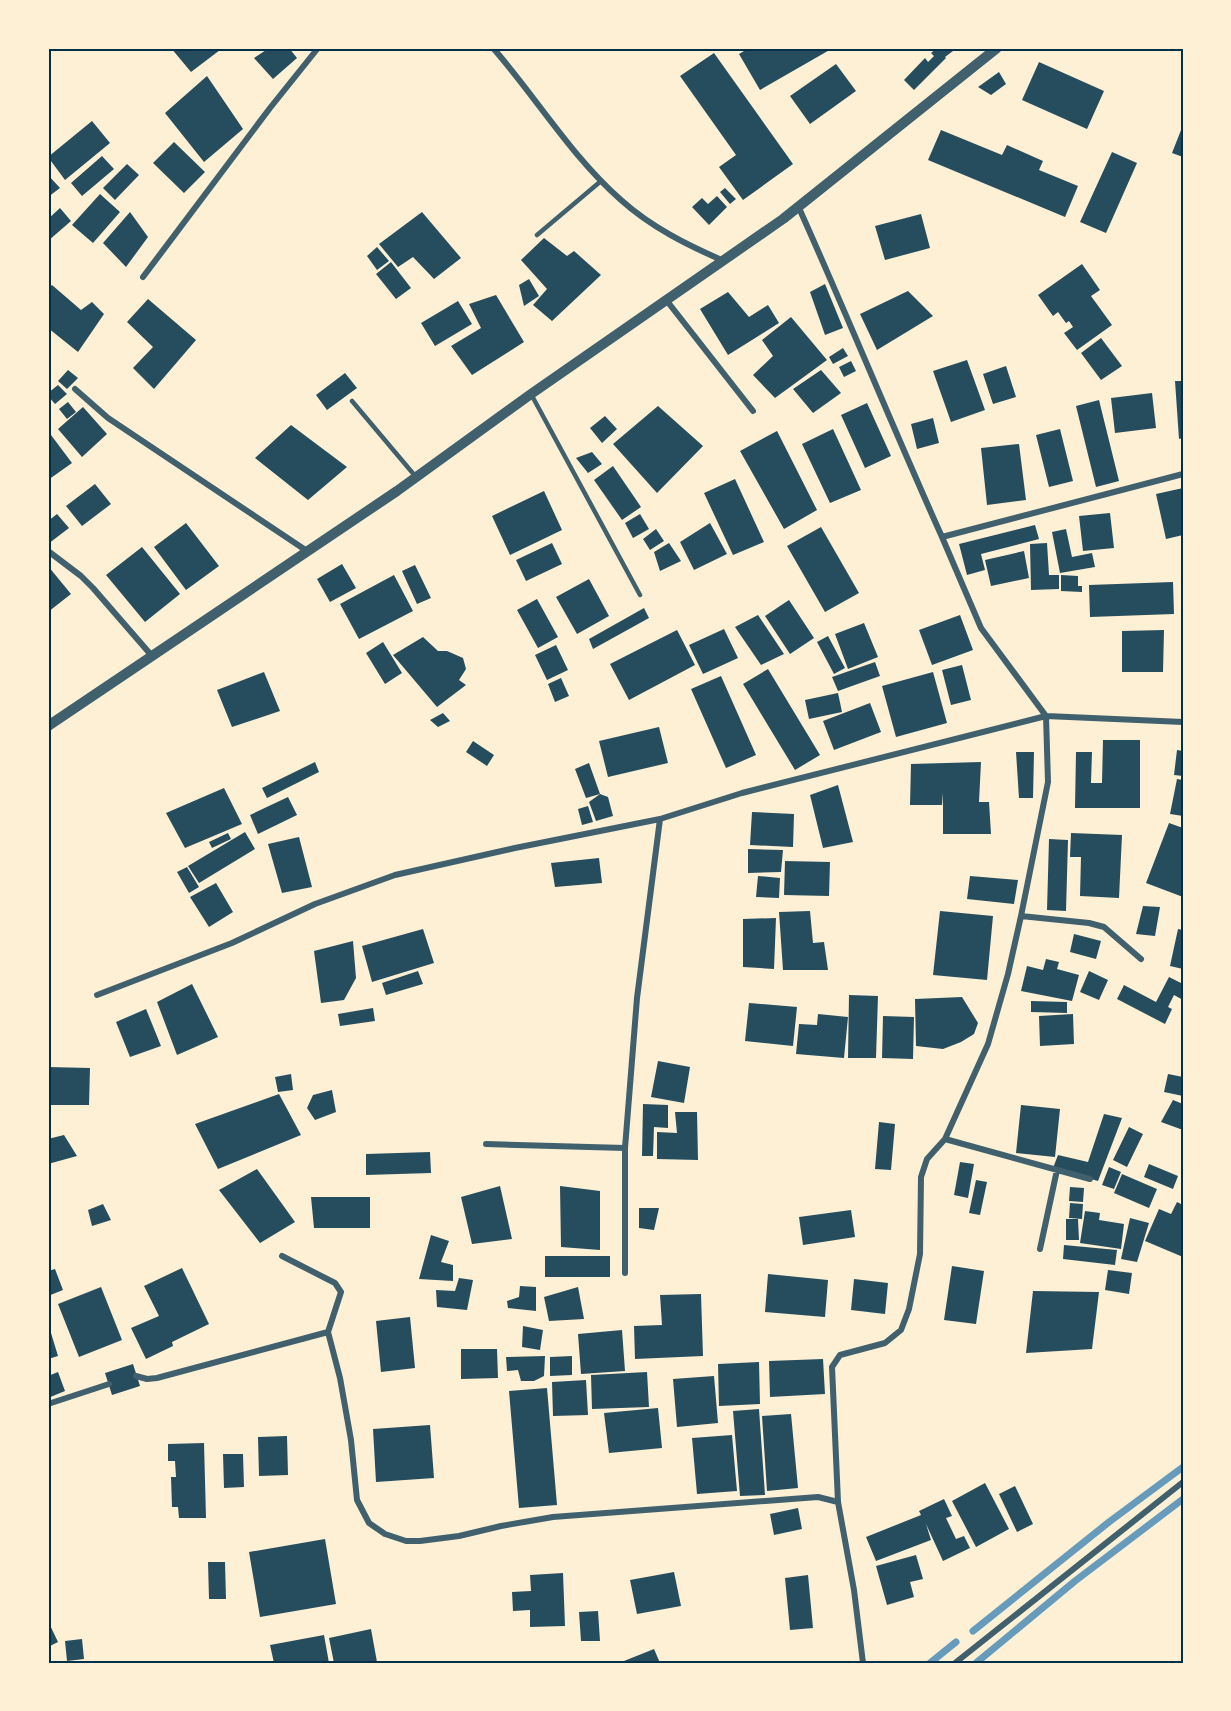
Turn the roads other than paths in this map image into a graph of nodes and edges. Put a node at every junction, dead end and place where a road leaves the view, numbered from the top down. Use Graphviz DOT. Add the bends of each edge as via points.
graph roads {
  1 [pos="318,48"];
  2 [pos="493,48"];
  3 [pos="997,48"];
  4 [pos="601,181"];
  5 [pos="799,208"];
  6 [pos="537,235"];
  7 [pos="724,261"];
  8 [pos="143,277"];
  9 [pos="667,301"];
  10 [pos="75,388"];
  11 [pos="531,394"];
  12 [pos="352,401"];
  13 [pos="753,411"];
  14 [pos="1183,474"];
  15 [pos="416,477"];
  16 [pos="942,537"];
  17 [pos="48,551"];
  18 [pos="307,551"];
  19 [pos="640,595"];
  20 [pos="152,656"];
  21 [pos="1046,716"];
  22 [pos="1183,722"];
  23 [pos="48,726"];
  24 [pos="660,819"];
  25 [pos="1021,916"];
  26 [pos="1141,959"];
  27 [pos="97,995"];
  28 [pos="945,1139"];
  29 [pos="486,1144"];
  30 [pos="625,1148"];
  31 [pos="1057,1170"];
  32 [pos="1090,1179"];
  33 [pos="1040,1249"];
  34 [pos="282,1256"];
  35 [pos="625,1273"];
  36 [pos="328,1332"];
  37 [pos="136,1376"];
  38 [pos="109,1384"];
  39 [pos="48,1404"];
  40 [pos="1183,1482"];
  41 [pos="838,1502"];
  42 [pos="863,1663"];
  43 [pos="955,1663"];
  1 -- 8 [label="street"];
  2 -- 4 [label="street"];
  3 -- 5 [label="street"];
  4 -- 6 [label="lane"];
  4 -- 7 [label="street" via="659,229"];
  5 -- 7 [label="street"];
  5 -- 16 [label="street"];
  7 -- 9 [label="street"];
  9 -- 11 [label="street"];
  9 -- 13 [label="street"];
  10 -- 18 [label="street" via="108,418"];
  11 -- 15 [label="street"];
  11 -- 19 [label="lane"];
  12 -- 15 [label="lane"];
  14 -- 16 [label="street"];
  15 -- 18 [label="street"];
  16 -- 21 [label="street" via="981,628"];
  17 -- 20 [label="street" via="93,588"];
  18 -- 20 [label="street"];
  20 -- 23 [label="street"];
  21 -- 22 [label="street"];
  21 -- 24 [label="street" via="742,793"];
  21 -- 25 [label="street" via="1048,782"];
  24 -- 27 [label="street" via="395,875"];
  24 -- 30 [label="street" via="637,998"];
  25 -- 26 [label="street" via="1104,927"];
  25 -- 28 [label="street" via="988,1044"];
  28 -- 31 [label="street"];
  28 -- 41 [label="street" via="927,1159 921,1177 920,1254 901,1330 885,1343 840,1355 832,1367"];
  29 -- 30 [label="street"];
  30 -- 35 [label="street"];
  31 -- 32 [label="street"];
  31 -- 33 [label="street"];
  34 -- 36 [label="street" via="339,1287"];
  36 -- 37 [label="street" via="157,1378"];
  36 -- 41 [label="street" via="351,1440 357,1500 369,1523 405,1541 459,1536 553,1517 818,1497"];
  38 -- 39 [label="street"];
  40 -- 43 [label="street"];
  41 -- 42 [label="street"];
}
